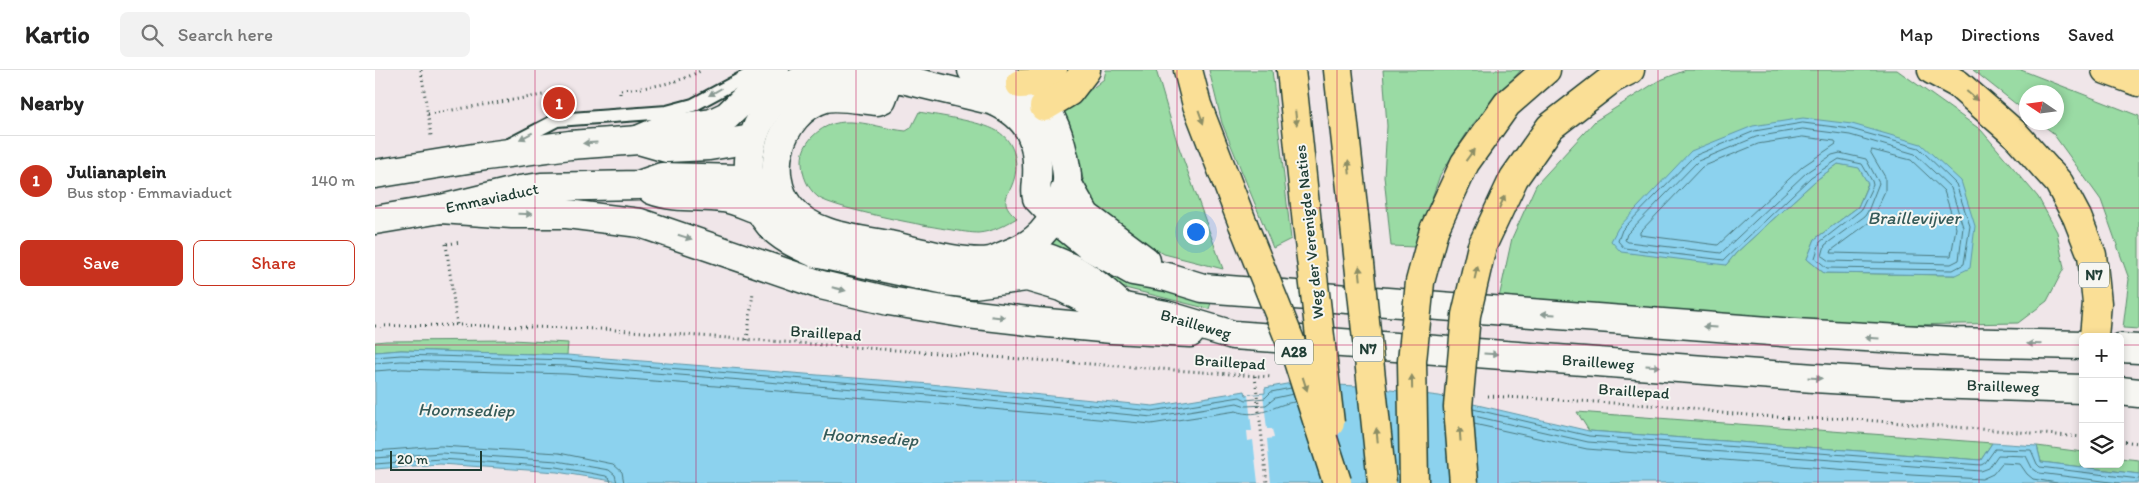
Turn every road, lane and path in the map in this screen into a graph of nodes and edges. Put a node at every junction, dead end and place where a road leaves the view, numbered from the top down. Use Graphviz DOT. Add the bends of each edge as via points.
graph roads {
  1 [pos="421,70"];
  2 [pos="758,70"];
  3 [pos="775,70"];
  4 [pos="848,70"];
  5 [pos="973,70"];
  6 [pos="1053,70"];
  7 [pos="1086,70"];
  8 [pos="1188,70"];
  9 [pos="1291,70"];
  10 [pos="1338,70"];
  11 [pos="1546,70"];
  12 [pos="1630,70"];
  13 [pos="1932,70"];
  14 [pos="2107,70"];
  15 [pos="892,73"];
  16 [pos="2139,82"];
  17 [pos="1020,84"];
  18 [pos="1031,111"];
  19 [pos="431,139"];
  20 [pos="753,139"];
  21 [pos="639,140"];
  22 [pos="486,156"];
  23 [pos="375,174"];
  24 [pos="749,181"];
  25 [pos="1067,183"];
  26 [pos="639,185"];
  27 [pos="780,190"];
  28 [pos="441,209"];
  29 [pos="760,210"];
  30 [pos="1055,216"];
  31 [pos="375,220"];
  32 [pos="465,242"];
  33 [pos="1021,250"];
  34 [pos="1167,277"];
  35 [pos="753,290"];
  36 [pos="1119,304"];
  37 [pos="457,325"];
  38 [pos="375,326"];
  39 [pos="2094,333"];
  40 [pos="1233,335"];
  41 [pos="747,340"];
  42 [pos="2079,345"];
  43 [pos="2124,348"];
  44 [pos="2139,349"];
  45 [pos="1255,376"];
  46 [pos="1274,378"];
  47 [pos="2079,388"];
  48 [pos="2124,391"];
  49 [pos="2139,393"];
  50 [pos="1481,395"];
  51 [pos="2079,437"];
  52 [pos="2124,441"];
  53 [pos="2139,443"];
  54 [pos="1267,483"];
  55 [pos="1337,483"];
  56 [pos="1382,483"];
  57 [pos="1414,483"];
  58 [pos="1464,483"];
  1 -- 19 [label="path"];
  2 -- 22 [label="lane, one-way" via="693,105 667,112 557,120"];
  3 -- 21 [label="main road" via="727,116 712,123 661,130"];
  4 -- 15 [label="main road"];
  4 -- 20 [label="main road" via="832,71 789,87 765,111"];
  5 -- 17 [label="main road"];
  6 -- 17 [label="highway" via="1035,83"];
  7 -- 18 [label="highway" via="1069,92"];
  8 -- 55 [label="highway, A28, one-way, bridge" via="1197,106 1297,358"];
  9 -- 55 [label="highway, Weg der Verenigde Naties, one-way, bridge"];
  56 -- 10 [label="highway, N7, one-way, bridge"];
  57 -- 11 [label="highway, one-way, bridge" via="1412,362 1420,282 1434,230 1465,163 1507,104"];
  58 -- 12 [label="highway, one-way, bridge" via="1458,407 1466,315 1482,246 1514,178 1550,128 1612,79"];
  13 -- 39 [label="highway, N7, one-way" via="1958,84 2016,134 2059,183 2077,217 2091,255 2097,302"];
  14 -- 16 [label="highway"];
  15 -- 18 [label="main road" via="1009,108"];
  15 -- 27 [label="main road" via="882,99 877,101 826,98 804,108 781,140 776,160"];
  17 -- 18 [label="main road" via="1034,95"];
  18 -- 25 [label="main road" via="1058,132"];
  18 -- 30 [label="main road" via="1037,198"];
  20 -- 21 [label="main road" via="667,148"];
  20 -- 24 [label="main road"];
  21 -- 22 [label="main road, one-way"];
  22 -- 23 [label="main road"];
  24 -- 26 [label="main road, Emmaviaduct" via="663,177"];
  24 -- 27 [label="main road, Emmaviaduct"];
  24 -- 29 [label="main road"];
  25 -- 30 [label="main road"];
  25 -- 34 [label="main road" via="1086,216"];
  26 -- 28 [label="main road, Emmaviaduct" via="519,190"];
  26 -- 29 [label="main road, Emmaviaduct" via="693,198 733,200"];
  27 -- 33 [label="main road" via="789,207 802,219 833,234 973,261 990,261"];
  28 -- 31 [label="main road, Emmaviaduct"];
  28 -- 40 [label="main road, one-way" via="567,214 640,223 821,285 889,301 968,314 1112,330"];
  29 -- 36 [label="main road, Brailleweg" via="771,226 797,245 815,253 945,281 973,284 1027,277 1087,300"];
  30 -- 33 [label="main road" via="1047,230"];
  30 -- 34 [label="main road" via="1090,247 1133,271"];
  32 -- 37 [label="path" via="447,244"];
  33 -- 36 [label="main road" via="1072,268 1097,283"];
  42 -- 34 [label="main road, one-way" via="1815,334 1253,293 1203,288"];
  35 -- 41 [label="path"];
  36 -- 40 [label="main road, Brailleweg" via="1166,314"];
  37 -- 38 [label="path, Braillepad"];
  37 -- 41 [label="path, Braillepad" via="602,329"];
  40 -- 47 [label="main road, Brailleweg, one-way" via="1907,384"];
  41 -- 45 [label="path, Braillepad"];
  43 -- 44 [label="main road"];
  45 -- 46 [label="path, Braillepad"];
  45 -- 54 [label="path"];
  48 -- 49 [label="main road"];
  50 -- 51 [label="path, Braillepad"];
  52 -- 53 [label="path"];
}
